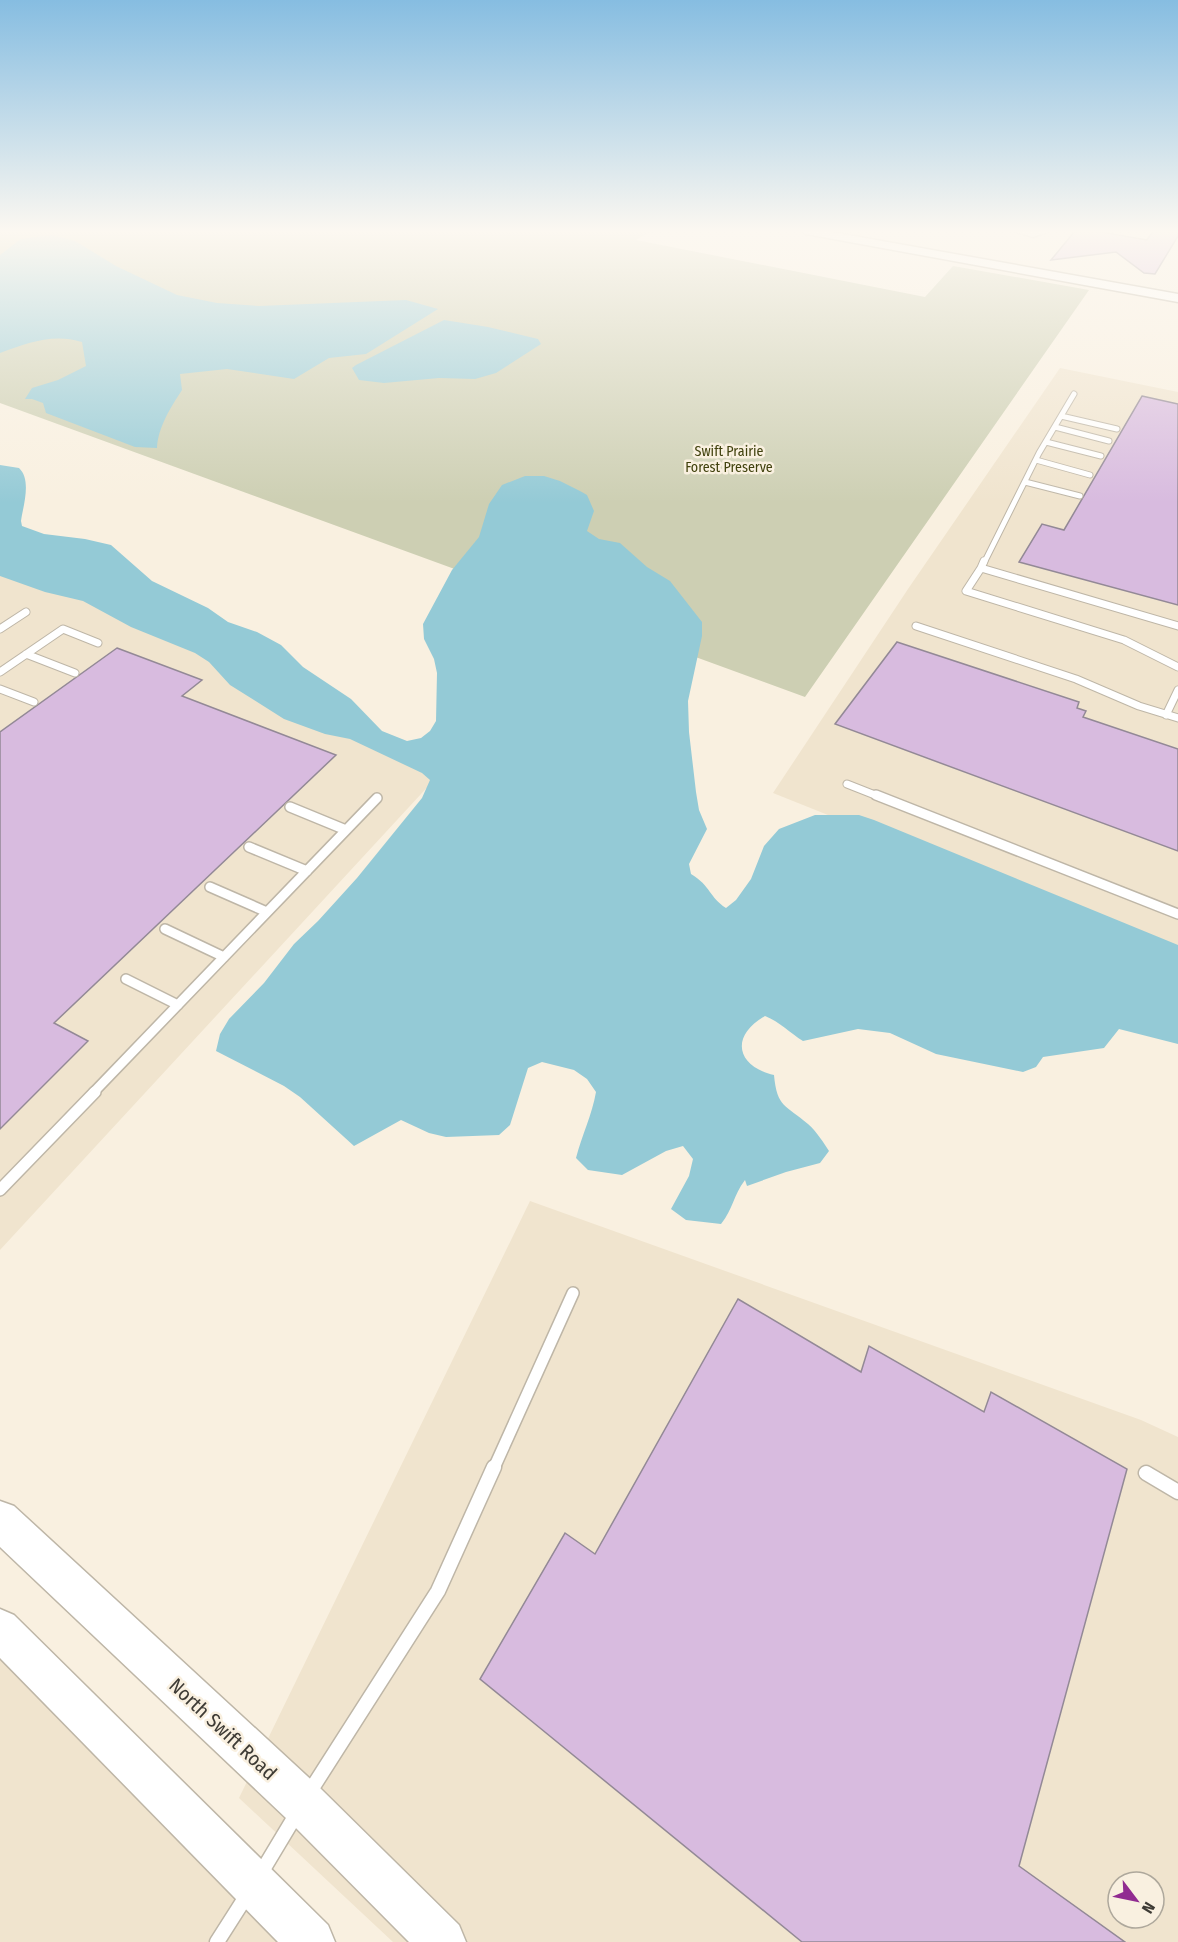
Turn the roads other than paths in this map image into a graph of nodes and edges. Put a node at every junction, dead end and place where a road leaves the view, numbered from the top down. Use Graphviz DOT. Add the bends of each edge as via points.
graph roads {
  1 [pos="1074,394"];
  2 [pos="1061,416"];
  3 [pos="1055,427"];
  4 [pos="1117,429"];
  5 [pos="1109,441"];
  6 [pos="1046,442"];
  7 [pos="1101,456"];
  8 [pos="1036,460"];
  9 [pos="1090,475"];
  10 [pos="1025,482"];
  11 [pos="1080,496"];
  12 [pos="981,568"];
  13 [pos="26,612"];
  14 [pos="916,626"];
  15 [pos="1178,627"];
  16 [pos="0,629"];
  17 [pos="98,643"];
  18 [pos="26,654"];
  19 [pos="1178,667"];
  20 [pos="0,672"];
  21 [pos="75,673"];
  22 [pos="0,689"];
  23 [pos="1178,690"];
  24 [pos="34,702"];
  25 [pos="1166,715"];
  26 [pos="1178,718"];
  27 [pos="847,784"];
  28 [pos="377,798"];
  29 [pos="290,807"];
  30 [pos="346,830"];
  31 [pos="249,847"];
  32 [pos="307,871"];
  33 [pos="210,887"];
  34 [pos="267,912"];
  35 [pos="1178,914"];
  36 [pos="165,929"];
  37 [pos="224,957"];
  38 [pos="126,980"];
  39 [pos="177,1005"];
  40 [pos="0,1190"];
  41 [pos="573,1293"];
  42 [pos="1146,1473"];
  43 [pos="1178,1492"];
  44 [pos="0,1520"];
  45 [pos="0,1629"];
  46 [pos="303,1803"];
  47 [pos="254,1885"];
  48 [pos="217,1942"];
  49 [pos="311,1942"];
  50 [pos="442,1942"];
  1 -- 2 [label="lane"];
  2 -- 3 [label="lane"];
  2 -- 4 [label="lane"];
  3 -- 5 [label="lane"];
  3 -- 6 [label="lane"];
  6 -- 7 [label="lane"];
  6 -- 8 [label="lane"];
  8 -- 9 [label="lane"];
  8 -- 10 [label="lane"];
  10 -- 11 [label="lane"];
  10 -- 12 [label="lane"];
  12 -- 15 [label="lane"];
  12 -- 19 [label="lane" via="966,591 1124,640"];
  13 -- 16 [label="lane"];
  14 -- 25 [label="lane" via="1076,679"];
  17 -- 18 [label="lane" via="63,629"];
  18 -- 20 [label="lane"];
  18 -- 21 [label="lane"];
  22 -- 24 [label="lane"];
  23 -- 25 [label="lane"];
  25 -- 26 [label="lane"];
  27 -- 35 [label="lane"];
  28 -- 30 [label="lane"];
  29 -- 30 [label="lane"];
  30 -- 32 [label="lane"];
  31 -- 32 [label="lane"];
  32 -- 34 [label="lane"];
  33 -- 34 [label="lane"];
  34 -- 37 [label="lane"];
  36 -- 37 [label="lane"];
  37 -- 39 [label="lane"];
  38 -- 39 [label="lane"];
  39 -- 40 [label="lane"];
  41 -- 46 [label="lane" via="438,1591"];
  42 -- 43 [label="lane"];
  44 -- 46 [label="street, North Swift Road"];
  45 -- 47 [label="street"];
  46 -- 47 [label="lane"];
  46 -- 50 [label="street, North Swift Road"];
  47 -- 48 [label="lane"];
  47 -- 49 [label="street"];
}
